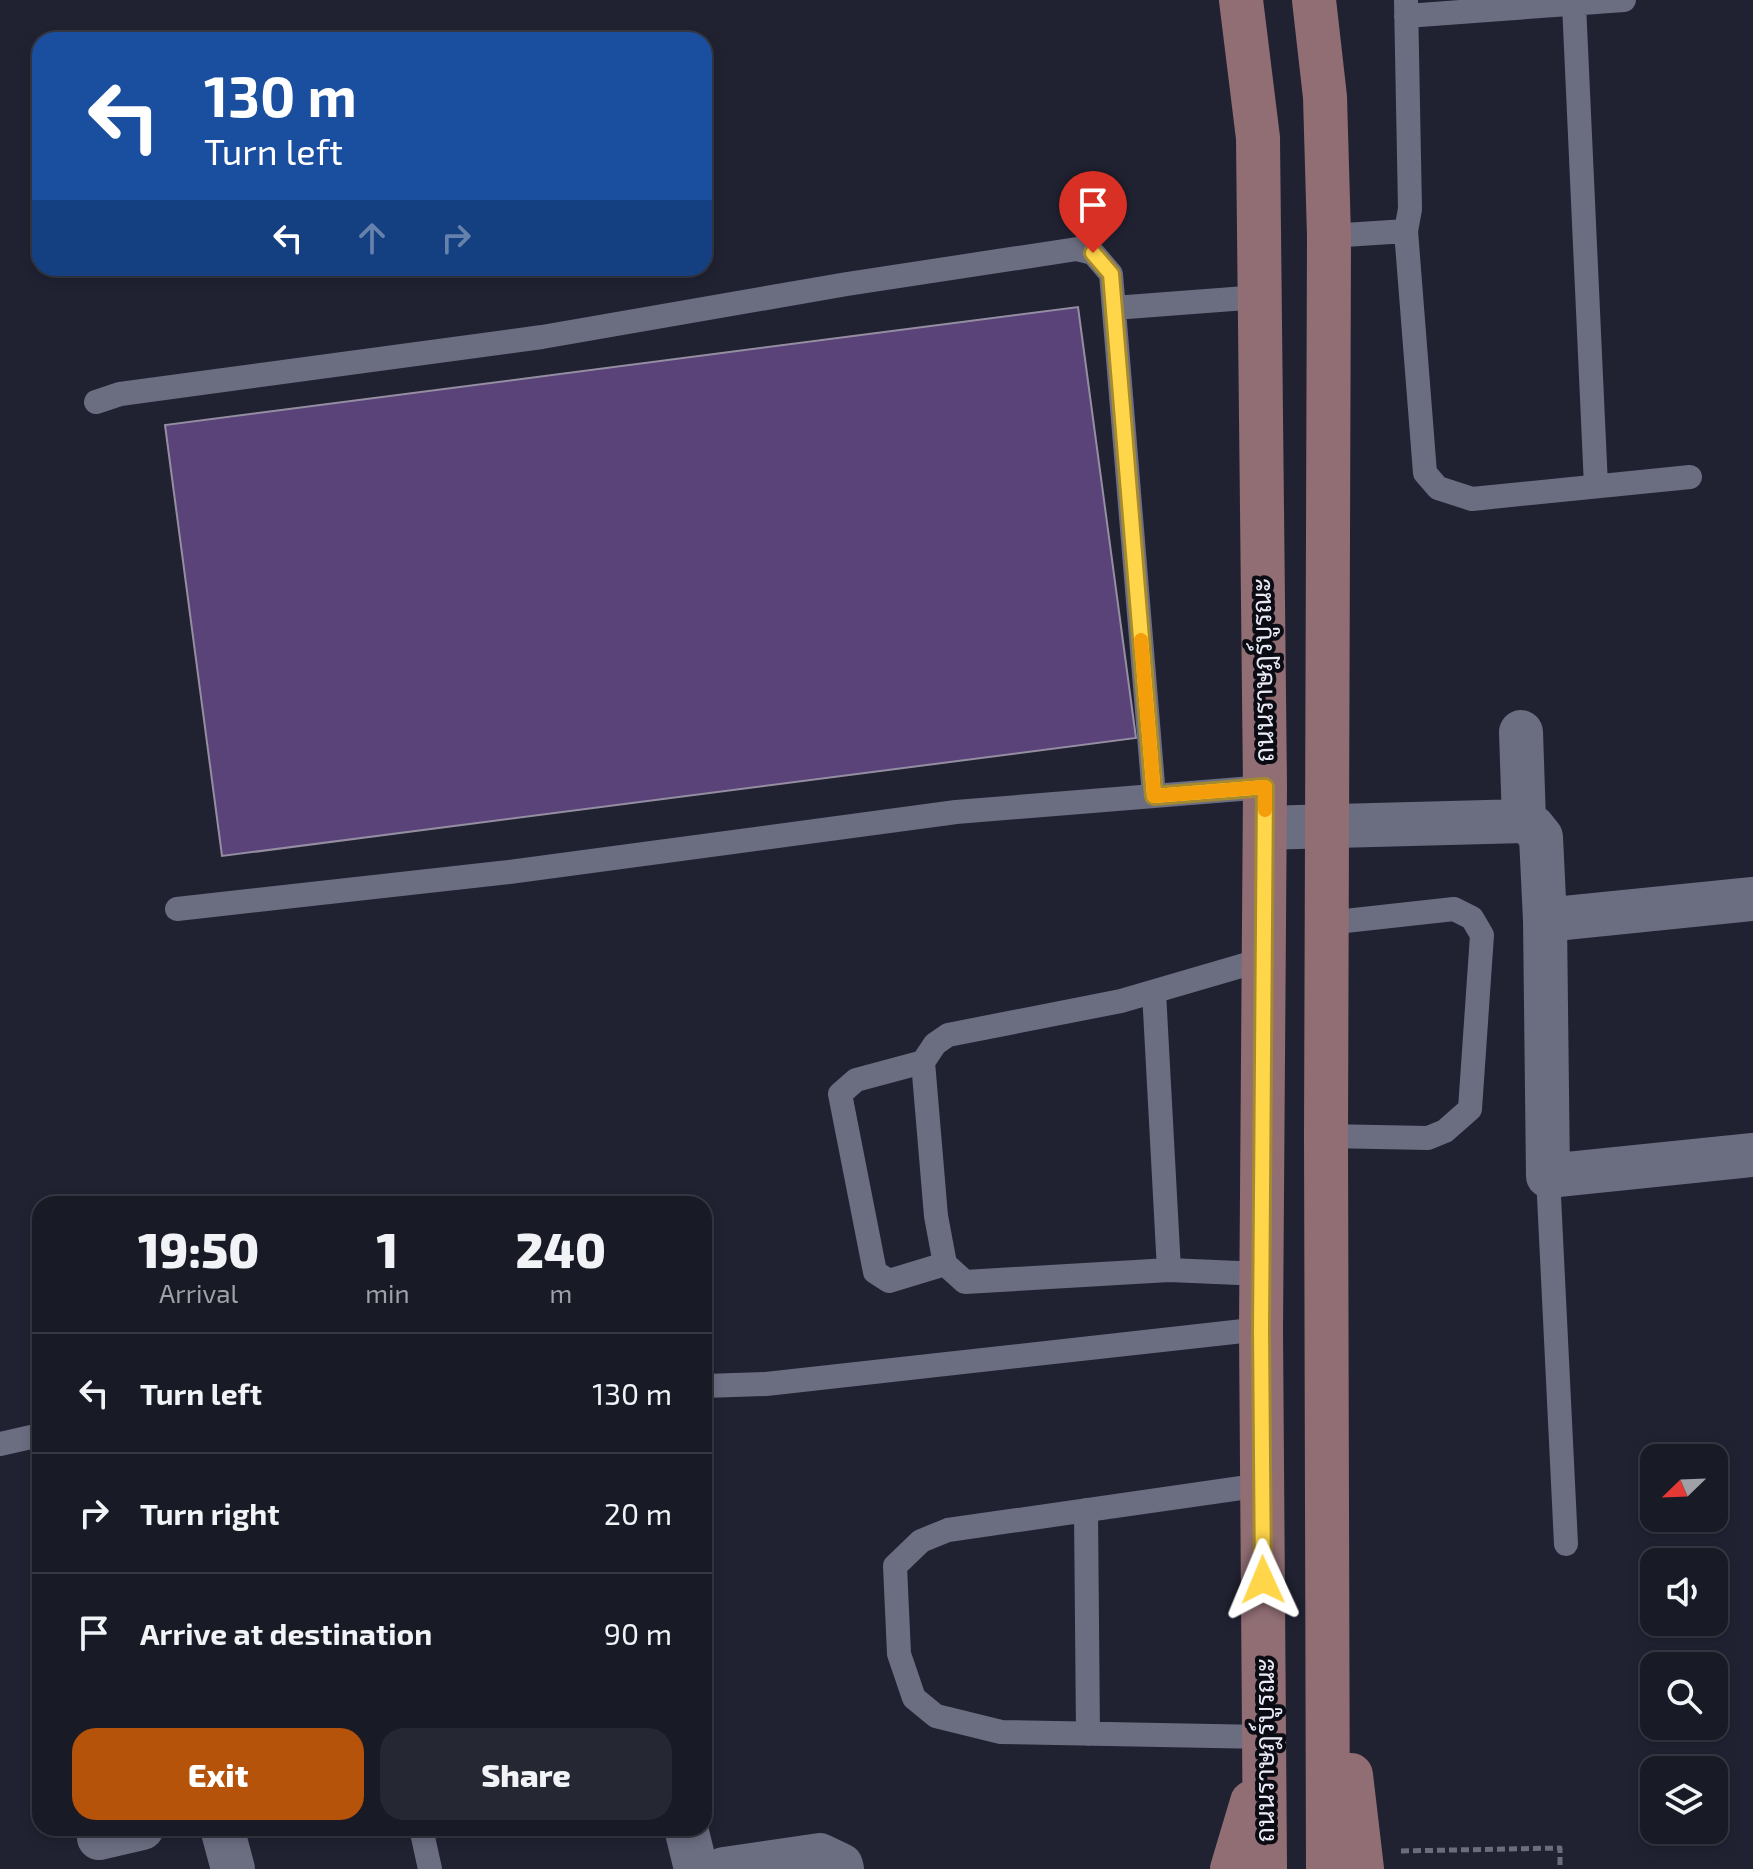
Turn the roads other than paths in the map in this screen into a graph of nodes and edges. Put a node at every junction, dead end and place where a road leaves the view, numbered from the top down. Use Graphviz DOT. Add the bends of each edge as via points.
graph roads {
  1 [pos="1241,0"];
  2 [pos="1314,0"];
  3 [pos="1624,0"];
  4 [pos="1574,4"];
  5 [pos="1406,8"];
  6 [pos="1406,231"];
  7 [pos="1329,236"];
  8 [pos="1259,297"];
  9 [pos="1114,308"];
  10 [pos="96,402"];
  11 [pos="1690,477"];
  12 [pos="1596,486"];
  13 [pos="1521,732"];
  14 [pos="1154,796"];
  15 [pos="1265,807"];
  16 [pos="1524,821"];
  17 [pos="1327,825"];
  18 [pos="1753,899"];
  19 [pos="177,909"];
  20 [pos="1545,920"];
  21 [pos="1327,923"];
  22 [pos="1265,959"];
  23 [pos="1154,992"];
  24 [pos="923,1062"];
  25 [pos="1326,1136"];
  26 [pos="1753,1155"];
  27 [pos="1548,1176"];
  28 [pos="945,1264"];
  29 [pos="1169,1270"];
  30 [pos="1262,1274"];
  31 [pos="1261,1329"];
  32 [pos="712,1386"];
  33 [pos="32,1437"];
  34 [pos="0,1444"];
  35 [pos="1262,1485"];
  36 [pos="1086,1510"];
  37 [pos="1566,1544"];
  38 [pos="1088,1734"];
  39 [pos="1265,1749"];
  40 [pos="108,1836"];
  41 [pos="224,1836"];
  42 [pos="423,1836"];
  43 [pos="688,1836"];
  44 [pos="99,1838"];
  45 [pos="1350,1863"];
  46 [pos="233,1869"];
  47 [pos="430,1869"];
  48 [pos="696,1869"];
  49 [pos="724,1869"];
  50 [pos="842,1869"];
  51 [pos="1232,1869"];
  52 [pos="1265,1869"];
  1 -- 8 [label="main road, ถนนราษฎร์บูรณะ" via="1258,138"];
  2 -- 7 [label="main road" via="1325,97"];
  3 -- 4 [label="lane"];
  4 -- 5 [label="lane"];
  4 -- 12 [label="lane"];
  5 -- 6 [label="lane"];
  6 -- 7 [label="lane"];
  6 -- 12 [label="lane" via="1425,473 1438,488 1472,499"];
  7 -- 17 [label="main road"];
  8 -- 9 [label="lane"];
  8 -- 15 [label="main road, ถนนราษฎร์บูรณะ"];
  9 -- 10 [label="lane" via="1111,274 1093,253 1077,249 542,337 120,394"];
  9 -- 14 [label="lane"];
  11 -- 12 [label="lane"];
  13 -- 16 [label="street"];
  14 -- 15 [label="lane"];
  14 -- 19 [label="lane" via="956,812 509,872"];
  15 -- 17 [label="street"];
  15 -- 22 [label="main road, ถนนราษฎร์บูรณะ"];
  16 -- 17 [label="street"];
  16 -- 20 [label="street" via="1541,837"];
  17 -- 21 [label="main road"];
  18 -- 20 [label="street"];
  20 -- 27 [label="street"];
  21 -- 25 [label="main road"];
  21 -- 25 [label="lane" via="1454,909 1472,918 1482,935 1470,1109 1428,1138"];
  22 -- 23 [label="lane"];
  22 -- 30 [label="main road, ถนนราษฎร์บูรณะ"];
  23 -- 24 [label="lane" via="948,1035"];
  23 -- 29 [label="lane"];
  24 -- 28 [label="lane"];
  24 -- 28 [label="lane" via="856,1080 840,1094 875,1272 889,1281"];
  25 -- 45 [label="main road" via="1326,1614"];
  26 -- 27 [label="street"];
  27 -- 37 [label="lane"];
  28 -- 29 [label="lane" via="965,1282"];
  29 -- 30 [label="lane"];
  30 -- 31 [label="main road, ถนนราษฎร์บูรณะ"];
  31 -- 32 [label="lane"];
  31 -- 35 [label="main road, ถนนราษฎร์บูรณะ"];
  33 -- 34 [label="lane"];
  35 -- 36 [label="lane"];
  35 -- 39 [label="main road, ถนนราษฎร์บูรณะ"];
  36 -- 38 [label="lane"];
  36 -- 38 [label="lane" via="948,1530 921,1541 895,1566 899,1654 914,1698 936,1716 1001,1732"];
  38 -- 39 [label="lane"];
  39 -- 51 [label="main road"];
  39 -- 52 [label="main road, ถนนราษฎร์บูรณะ"];
  40 -- 44 [label="street"];
  41 -- 46 [label="street"];
  42 -- 47 [label="lane"];
  43 -- 48 [label="street"];
  49 -- 50 [label="street" via="820,1855"];
}
